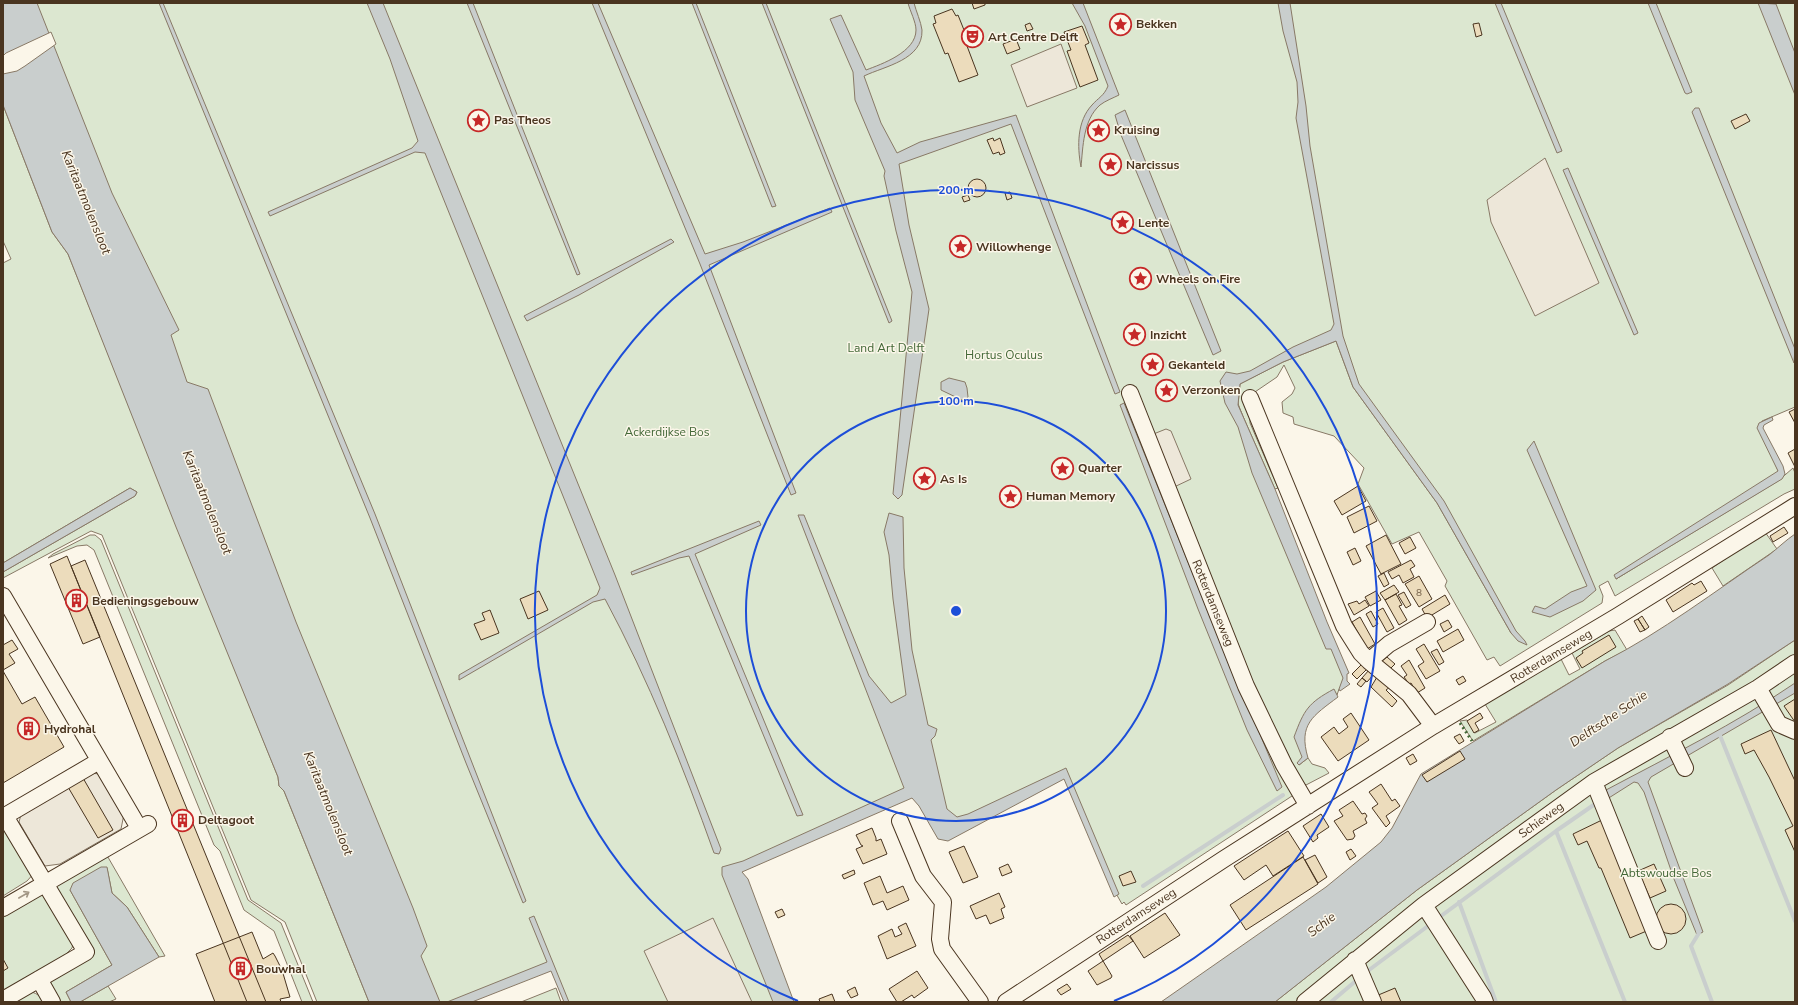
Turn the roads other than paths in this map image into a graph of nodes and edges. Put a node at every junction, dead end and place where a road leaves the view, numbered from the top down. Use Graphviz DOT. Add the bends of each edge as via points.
graph roads {
  1 [pos="1130,393"];
  2 [pos="1250,398"];
  3 [pos="1795,506"];
  4 [pos="3,596"];
  5 [pos="1427,622"];
  6 [pos="1369,661"];
  7 [pos="1795,664"];
  8 [pos="1760,692"];
  9 [pos="1434,726"];
  10 [pos="1795,731"];
  11 [pos="1673,741"];
  12 [pos="99,761"];
  13 [pos="1684,766"];
  14 [pos="1594,782"];
  15 [pos="1308,806"];
  16 [pos="4,817"];
  17 [pos="900,822"];
  18 [pos="45,883"];
  19 [pos="1424,905"];
  20 [pos="3,908"];
  21 [pos="1658,941"];
  22 [pos="1357,963"];
  23 [pos="39,979"];
  24 [pos="3,1000"];
  25 [pos="52,1002"];
  26 [pos="980,1002"];
  27 [pos="1006,1002"];
  28 [pos="1305,1002"];
  29 [pos="1372,1002"];
  30 [pos="1484,1002"];
  1 -- 15 [label="street, Rotterdamseweg" via="1246,686 1284,764"];
  2 -- 6 [label="street" via="1344,626"];
  3 -- 9 [label="street, Rotterdamseweg"];
  4 -- 12 [label="street"];
  5 -- 6 [label="street" via="1389,644"];
  6 -- 9 [label="street" via="1409,694"];
  7 -- 8 [label="street, Schieweg"];
  8 -- 10 [label="street" via="1779,724"];
  8 -- 11 [label="street, Schieweg"];
  9 -- 15 [label="street, Rotterdamseweg"];
  11 -- 13 [label="street"];
  11 -- 14 [label="street, Schieweg"];
  12 -- 16 [label="street"];
  12 -- 18 [label="street" via="144,826"];
  14 -- 19 [label="street, Schieweg"];
  14 -- 21 [label="street"];
  15 -- 27 [label="street, Rotterdamseweg"];
  16 -- 18 [label="street"];
  17 -- 26 [label="street" via="923,876 943,902 940,939 942,949"];
  20 -- 18 [label="street, one-way"];
  18 -- 23 [label="street" via="86,952"];
  19 -- 22 [label="street, Schieweg"];
  19 -- 30 [label="street"];
  22 -- 28 [label="street, Schieweg"];
  22 -- 29 [label="street"];
  23 -- 24 [label="street"];
  23 -- 25 [label="street"];
}
